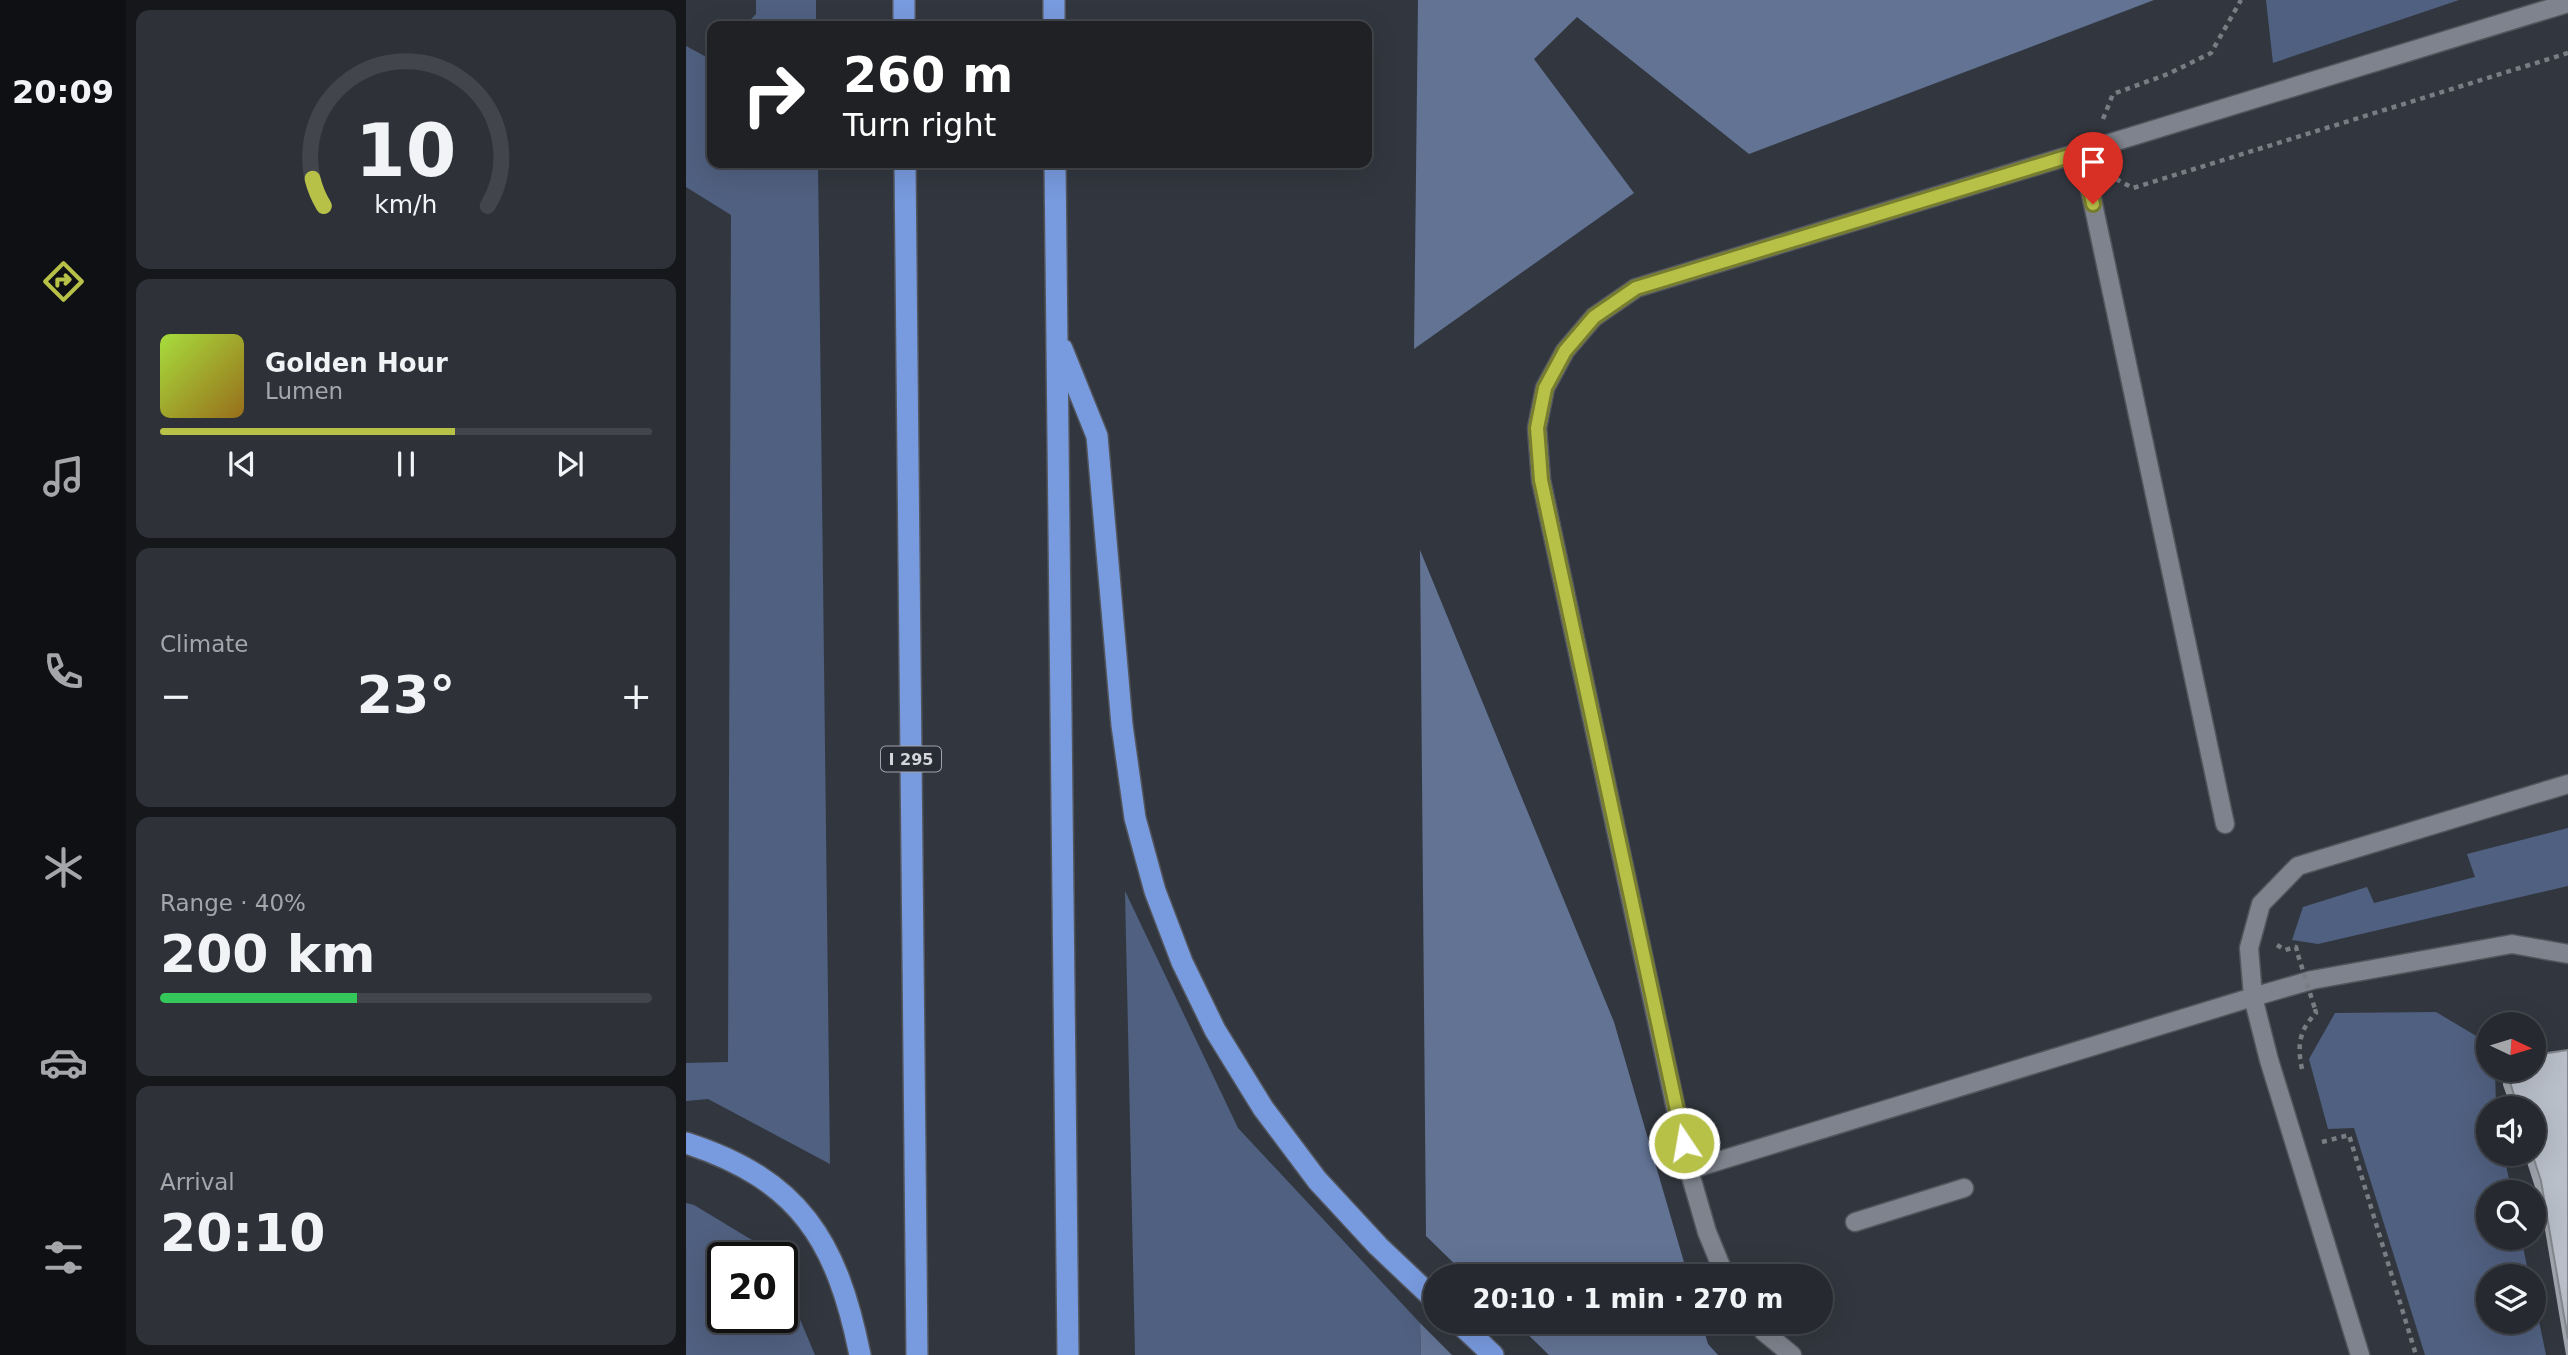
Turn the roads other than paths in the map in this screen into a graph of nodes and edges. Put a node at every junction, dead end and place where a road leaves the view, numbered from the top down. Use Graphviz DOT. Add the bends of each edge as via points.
graph roads {
  1 [pos="904,0"];
  2 [pos="1054,0"];
  3 [pos="2568,3"];
  4 [pos="904,21"];
  5 [pos="1054,21"];
  6 [pos="2082,152"];
  7 [pos="905,168"];
  8 [pos="1055,168"];
  9 [pos="1058,338"];
  10 [pos="2568,784"];
  11 [pos="2224,824"];
  12 [pos="2568,954"];
  13 [pos="2253,997"];
  14 [pos="686,1143"];
  15 [pos="1689,1170"];
  16 [pos="1964,1188"];
  17 [pos="1855,1222"];
  18 [pos="1720,1264"];
  19 [pos="1423,1289"];
  20 [pos="1471,1334"];
  21 [pos="1766,1334"];
  22 [pos="860,1355"];
  23 [pos="917,1355"];
  24 [pos="1069,1355"];
  25 [pos="1493,1355"];
  26 [pos="1792,1355"];
  27 [pos="2360,1355"];
  1 -- 4 [label="highway"];
  2 -- 5 [label="highway"];
  3 -- 6 [label="lane"];
  6 -- 11 [label="lane"];
  6 -- 15 [label="lane" via="1636,288 1594,317 1565,351 1545,388 1537,428 1541,480"];
  7 -- 23 [label="highway, I 295"];
  8 -- 9 [label="highway"];
  9 -- 19 [label="highway" via="1097,436 1122,725 1135,818 1155,891 1182,962 1215,1030 1270,1118 1317,1180"];
  9 -- 24 [label="highway"];
  10 -- 13 [label="lane" via="2298,866 2261,904 2249,948"];
  12 -- 13 [label="lane" via="2512,944 2312,980"];
  13 -- 15 [label="lane"];
  13 -- 27 [label="lane"];
  14 -- 22 [label="highway" via="724,1155 754,1172 795,1205 821,1238 837,1273"];
  15 -- 18 [label="lane"];
  16 -- 17 [label="lane"];
  20 -- 25 [label="highway"];
  21 -- 26 [label="lane"];
}
